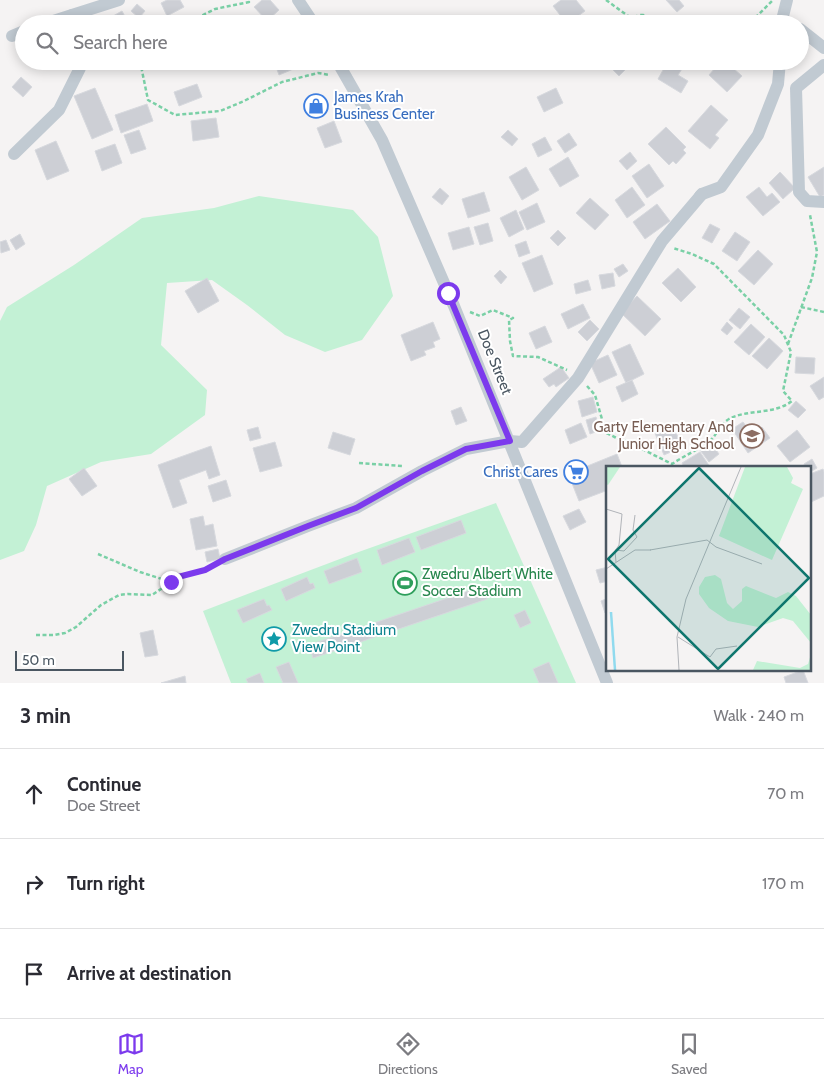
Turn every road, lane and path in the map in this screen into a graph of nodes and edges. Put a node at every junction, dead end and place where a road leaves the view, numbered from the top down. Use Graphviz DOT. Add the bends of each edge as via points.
graph roads {
  1 [pos="119,0"];
  2 [pos="248,0"];
  3 [pos="298,0"];
  4 [pos="606,0"];
  5 [pos="774,0"];
  6 [pos="787,0"];
  7 [pos="83,15"];
  8 [pos="203,15"];
  9 [pos="308,15"];
  10 [pos="625,15"];
  11 [pos="757,15"];
  12 [pos="786,15"];
  13 [pos="809,37"];
  14 [pos="824,48"];
  15 [pos="824,65"];
  16 [pos="79,70"];
  17 [pos="142,70"];
  18 [pos="343,70"];
  19 [pos="779,70"];
  20 [pos="347,77"];
  21 [pos="14,154"];
  22 [pos="808,201"];
  23 [pos="824,202"];
  24 [pos="660,244"];
  25 [pos="454,306"];
  26 [pos="801,307"];
  27 [pos="824,312"];
  28 [pos="788,345"];
  29 [pos="578,378"];
  30 [pos="510,441"];
  31 [pos="359,463"];
  32 [pos="428,468"];
  33 [pos="98,554"];
  34 [pos="225,559"];
  35 [pos="171,582"];
  36 [pos="36,635"];
  37 [pos="607,683"];
  1 -- 7 [label="street"];
  2 -- 8 [label="path"];
  3 -- 9 [label="street"];
  4 -- 10 [label="path"];
  5 -- 11 [label="path"];
  6 -- 12 [label="street"];
  13 -- 14 [label="street"];
  15 -- 22 [label="street" via="796,88 799,192"];
  16 -- 21 [label="street" via="59,110"];
  17 -- 20 [label="path" via="148,100 175,115 220,111 282,82 318,73"];
  18 -- 20 [label="street, Doe Street"];
  19 -- 24 [label="street" via="778,84 758,135 722,187 701,195"];
  20 -- 25 [label="street, Doe Street" via="382,140"];
  22 -- 23 [label="street"];
  22 -- 26 [label="path" via="817,252"];
  24 -- 28 [label="path" via="714,264 784,335"];
  24 -- 29 [label="street"];
  25 -- 29 [label="path" via="480,316 493,310 513,318 509,320 513,356 538,357"];
  25 -- 30 [label="street, Doe Street"];
  26 -- 27 [label="path"];
  26 -- 28 [label="path"];
  28 -- 29 [label="path" via="791,352 783,391 792,401 787,405 731,418 710,441 672,464 606,433 595,395"];
  29 -- 30 [label="street" via="522,442"];
  30 -- 32 [label="street" via="466,449"];
  30 -- 37 [label="street, Doe Street"];
  31 -- 32 [label="path"];
  32 -- 34 [label="street" via="356,508"];
  33 -- 35 [label="path"];
  34 -- 35 [label="path"];
  35 -- 36 [label="path" via="152,595 119,595 65,633"];
}
